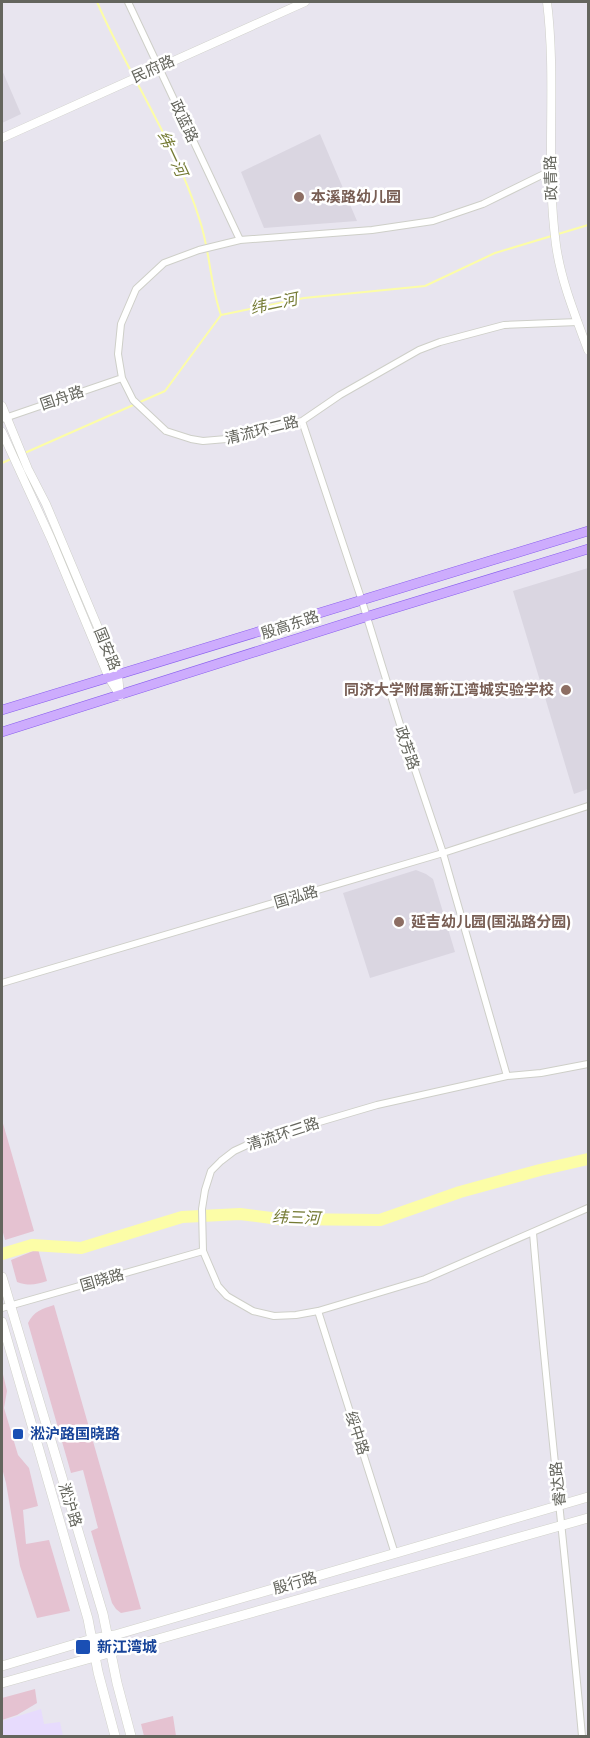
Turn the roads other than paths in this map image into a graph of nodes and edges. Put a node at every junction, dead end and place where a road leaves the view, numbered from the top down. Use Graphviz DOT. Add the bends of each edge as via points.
graph roads {
  1 [pos="128,2"];
  2 [pos="305,2"];
  3 [pos="547,2"];
  4 [pos="159,67"];
  5 [pos="2,138"];
  6 [pos="550,171"];
  7 [pos="240,240"];
  8 [pos="578,322"];
  9 [pos="588,350"];
  10 [pos="122,378"];
  11 [pos="2,406"];
  12 [pos="4,418"];
  13 [pos="302,421"];
  14 [pos="2,432"];
  15 [pos="11,441"];
  16 [pos="588,531"];
  17 [pos="588,549"];
  18 [pos="362,601"];
  19 [pos="367,616"];
  20 [pos="113,677"];
  21 [pos="120,696"];
  22 [pos="2,710"];
  23 [pos="2,732"];
  24 [pos="588,806"];
  25 [pos="443,853"];
  26 [pos="2,983"];
  27 [pos="588,1064"];
  28 [pos="507,1076"];
  29 [pos="588,1208"];
  30 [pos="533,1233"];
  31 [pos="203,1251"];
  32 [pos="2,1277"];
  33 [pos="6,1307"];
  34 [pos="318,1311"];
  35 [pos="2,1322"];
  36 [pos="588,1497"];
  37 [pos="560,1505"];
  38 [pos="588,1518"];
  39 [pos="561,1526"];
  40 [pos="395,1554"];
  41 [pos="108,1636"];
  42 [pos="92,1639"];
  43 [pos="111,1651"];
  44 [pos="95,1655"];
  45 [pos="2,1665"];
  46 [pos="2,1683"];
  47 [pos="588,1734"];
  48 [pos="581,1736"];
  49 [pos="115,1737"];
  50 [pos="131,1737"];
  1 -- 4 [label="street, 政蓝路"];
  2 -- 4 [label="street, 民府路"];
  3 -- 6 [label="street, 政青路" via="552,88"];
  4 -- 5 [label="street, 民府路"];
  4 -- 7 [label="street, 政蓝路"];
  6 -- 7 [label="street, 清流环二路" via="483,204 433,221"];
  6 -- 8 [label="street, 政青路" via="561,274"];
  7 -- 10 [label="street, 清流环二路" via="164,263 136,289 121,324 118,354"];
  8 -- 9 [label="street, 政青路"];
  8 -- 13 [label="street, 清流环二路" via="504,325 440,342 340,395"];
  10 -- 12 [label="street, 国舟路"];
  10 -- 13 [label="street, 清流环二路" via="133,400 166,430 191,439 238,438"];
  11 -- 12 [label="street, 国安路"];
  12 -- 15 [label="street, 国安路"];
  13 -- 18 [label="street, 政芳路"];
  14 -- 15 [label="street, 国安路"];
  15 -- 20 [label="street, 国安路"];
  16 -- 18 [label="main road, 殷高东路"];
  17 -- 19 [label="main road, 殷高东路"];
  18 -- 19 [label="street, 政芳路"];
  18 -- 20 [label="main road, 殷高东路"];
  19 -- 21 [label="main road, 殷高东路"];
  19 -- 25 [label="street, 政芳路"];
  20 -- 21 [label="street, 国安路"];
  20 -- 22 [label="main road, 殷高东路"];
  21 -- 23 [label="main road, 殷高东路"];
  24 -- 25 [label="street, 国泓路"];
  25 -- 26 [label="street, 国泓路"];
  25 -- 28 [label="street, 政芳路"];
  27 -- 28 [label="street, 清流环三路"];
  28 -- 31 [label="street, 清流环三路" via="377,1105 234,1151 211,1171 205,1190 201,1209"];
  29 -- 30 [label="street, 清流环三路"];
  30 -- 34 [label="street, 清流环三路" via="425,1279"];
  30 -- 37 [label="street, 睿达路"];
  31 -- 33 [label="street, 国晓路"];
  31 -- 34 [label="street, 清流环三路" via="218,1286 253,1311 274,1316"];
  32 -- 33 [label="main road, 淞沪路"];
  33 -- 41 [label="main road, 淞沪路"];
  34 -- 40 [label="street, 绥中路"];
  35 -- 42 [label="main road, 淞沪路"];
  36 -- 37 [label="main road, 殷行路"];
  37 -- 39 [label="street, 睿达路"];
  37 -- 40 [label="main road, 殷行路"];
  38 -- 39 [label="main road, 殷行路"];
  39 -- 43 [label="main road, 殷行路"];
  39 -- 48 [label="street, 睿达路"];
  40 -- 41 [label="main road, 殷行路"];
  41 -- 42 [label="main road, 殷行路"];
  41 -- 43 [label="main road, 淞沪路"];
  42 -- 44 [label="main road, 淞沪路"];
  42 -- 45 [label="main road, 殷行路"];
  43 -- 44 [label="main road, 殷行路"];
  43 -- 50 [label="main road, 淞沪路"];
  44 -- 46 [label="main road, 殷行路"];
  44 -- 49 [label="main road, 淞沪路"];
  47 -- 48 [label="street"];
}
